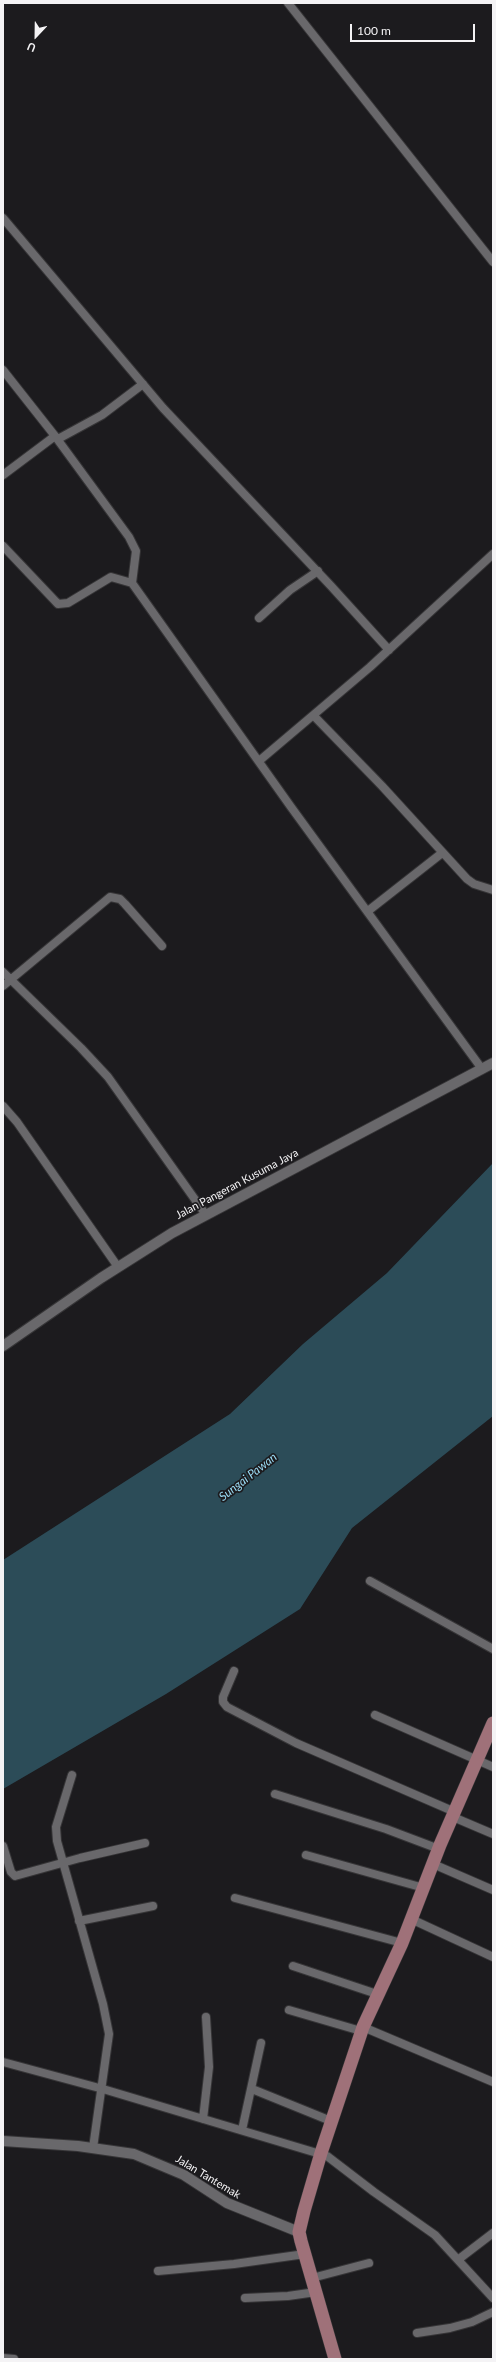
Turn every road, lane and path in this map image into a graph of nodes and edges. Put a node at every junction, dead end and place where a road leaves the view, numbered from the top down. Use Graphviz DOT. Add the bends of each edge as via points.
graph roads {
  1 [pos="288,3"];
  2 [pos="3,218"];
  3 [pos="493,262"];
  4 [pos="3,370"];
  5 [pos="143,384"];
  6 [pos="56,438"];
  7 [pos="3,475"];
  8 [pos="3,546"];
  9 [pos="493,554"];
  10 [pos="318,571"];
  11 [pos="132,583"];
  12 [pos="259,618"];
  13 [pos="389,650"];
  14 [pos="314,716"];
  15 [pos="259,761"];
  16 [pos="442,853"];
  17 [pos="493,890"];
  18 [pos="368,911"];
  19 [pos="162,946"];
  20 [pos="3,972"];
  21 [pos="11,980"];
  22 [pos="3,986"];
  23 [pos="493,1063"];
  24 [pos="482,1068"];
  25 [pos="3,1106"];
  26 [pos="206,1215"];
  27 [pos="118,1267"];
  28 [pos="3,1346"];
  29 [pos="370,1581"];
  30 [pos="493,1649"];
  31 [pos="234,1671"];
  32 [pos="375,1715"];
  33 [pos="493,1723"];
  34 [pos="478,1760"];
  35 [pos="493,1767"];
  36 [pos="72,1775"];
  37 [pos="275,1794"];
  38 [pos="454,1815"];
  39 [pos="493,1834"];
  40 [pos="145,1843"];
  41 [pos="3,1846"];
  42 [pos="439,1849"];
  43 [pos="306,1854"];
  44 [pos="63,1863"];
  45 [pos="433,1864"];
  46 [pos="424,1888"];
  47 [pos="493,1890"];
  48 [pos="235,1898"];
  49 [pos="153,1906"];
  50 [pos="411,1919"];
  51 [pos="79,1921"];
  52 [pos="402,1943"];
  53 [pos="493,1957"];
  54 [pos="293,1966"];
  55 [pos="377,1994"];
  56 [pos="289,2010"];
  57 [pos="206,2018"];
  58 [pos="362,2029"];
  59 [pos="261,2043"];
  60 [pos="3,2062"];
  61 [pos="493,2082"];
  62 [pos="103,2089"];
  63 [pos="252,2089"];
  64 [pos="203,2119"];
  65 [pos="331,2121"];
  66 [pos="242,2130"];
  67 [pos="3,2141"];
  68 [pos="93,2148"];
  69 [pos="320,2153"];
  70 [pos="299,2232"];
  71 [pos="493,2233"];
  72 [pos="305,2254"];
  73 [pos="459,2259"];
  74 [pos="369,2263"];
  75 [pos="158,2271"];
  76 [pos="312,2278"];
  77 [pos="316,2292"];
  78 [pos="245,2298"];
  79 [pos="493,2298"];
  80 [pos="493,2312"];
  81 [pos="417,2333"];
  82 [pos="3,2358"];
  83 [pos="14,2359"];
  84 [pos="336,2359"];
  1 -- 3 [label="street"];
  2 -- 5 [label="street"];
  4 -- 6 [label="street"];
  5 -- 6 [label="street" via="102,414"];
  5 -- 10 [label="street"];
  6 -- 7 [label="street"];
  6 -- 11 [label="street" via="134,544 136,557"];
  8 -- 11 [label="street" via="60,605 68,603 111,577"];
  9 -- 13 [label="street"];
  10 -- 12 [label="street" via="290,590"];
  10 -- 13 [label="street"];
  11 -- 15 [label="street"];
  13 -- 14 [label="street"];
  14 -- 15 [label="street"];
  14 -- 16 [label="street"];
  15 -- 18 [label="street"];
  16 -- 17 [label="street" via="474,884"];
  16 -- 18 [label="street"];
  18 -- 24 [label="street"];
  19 -- 21 [label="street" via="126,904 120,899 110,897"];
  20 -- 21 [label="street"];
  21 -- 22 [label="street"];
  21 -- 26 [label="street" via="108,1077"];
  23 -- 24 [label="street, Jalan Pangeran Kusuma Jaya"];
  24 -- 26 [label="street, Jalan Pangeran Kusuma Jaya"];
  25 -- 27 [label="street" via="17,1122"];
  26 -- 27 [label="street, Jalan Pangeran Kusuma Jaya"];
  27 -- 28 [label="street, Jalan Pangeran Kusuma Jaya"];
  29 -- 30 [label="street"];
  31 -- 38 [label="street" via="223,1697 227,1707 296,1743"];
  32 -- 34 [label="street"];
  33 -- 34 [label="main road"];
  34 -- 35 [label="street"];
  34 -- 38 [label="main road"];
  36 -- 44 [label="street" via="56,1827"];
  37 -- 42 [label="street" via="386,1829"];
  38 -- 39 [label="street"];
  38 -- 42 [label="main road"];
  40 -- 44 [label="street"];
  41 -- 44 [label="street" via="14,1876"];
  42 -- 45 [label="main road"];
  43 -- 46 [label="street"];
  44 -- 51 [label="street"];
  45 -- 46 [label="main road"];
  45 -- 47 [label="street"];
  46 -- 50 [label="main road"];
  48 -- 52 [label="street"];
  49 -- 51 [label="street"];
  50 -- 52 [label="main road"];
  50 -- 53 [label="street"];
  51 -- 62 [label="street" via="109,2028"];
  52 -- 55 [label="main road"];
  54 -- 55 [label="street"];
  55 -- 58 [label="main road"];
  56 -- 58 [label="street"];
  57 -- 64 [label="street" via="209,2068"];
  58 -- 61 [label="street"];
  58 -- 65 [label="main road"];
  59 -- 63 [label="street"];
  60 -- 62 [label="street"];
  62 -- 64 [label="street"];
  62 -- 68 [label="street"];
  63 -- 65 [label="street"];
  63 -- 66 [label="street"];
  64 -- 66 [label="street"];
  65 -- 69 [label="main road"];
  66 -- 69 [label="street"];
  67 -- 68 [label="street, Jalan Tantemak"];
  68 -- 70 [label="street, Jalan Tantemak" via="134,2154 161,2164 192,2180 227,2204"];
  69 -- 70 [label="main road"];
  69 -- 73 [label="street" via="334,2160 427,2229"];
  70 -- 72 [label="main road"];
  71 -- 73 [label="street"];
  72 -- 75 [label="street"];
  72 -- 76 [label="main road"];
  73 -- 79 [label="street"];
  74 -- 76 [label="street"];
  76 -- 77 [label="main road"];
  77 -- 78 [label="street"];
  77 -- 84 [label="main road"];
  80 -- 81 [label="street" via="472,2322"];
  82 -- 83 [label="street"];
}
